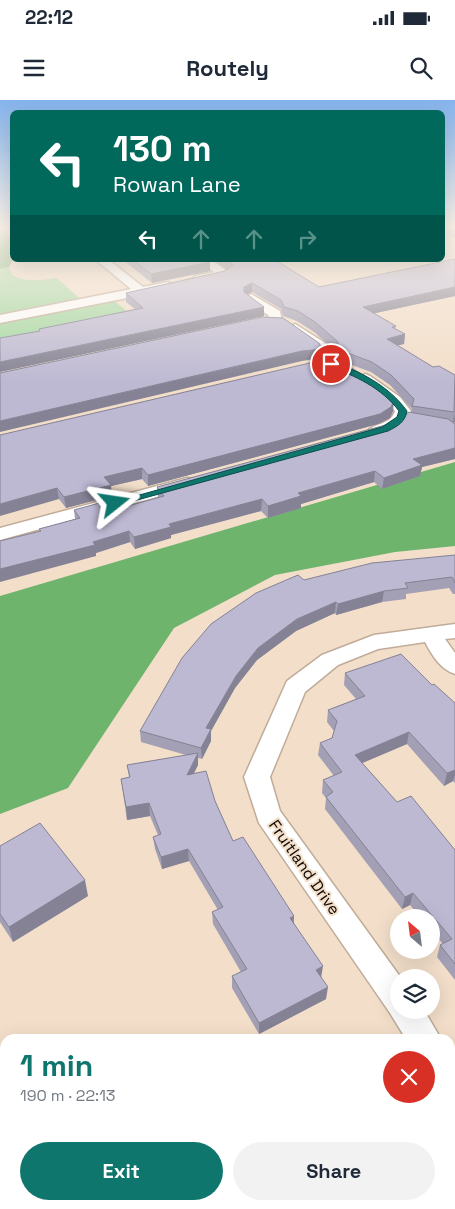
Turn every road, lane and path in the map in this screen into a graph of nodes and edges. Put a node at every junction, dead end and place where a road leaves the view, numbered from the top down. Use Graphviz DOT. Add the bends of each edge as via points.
graph roads {
  1 [pos="124,278"];
  2 [pos="207,278"];
  3 [pos="141,291"];
  4 [pos="251,298"];
  5 [pos="0,319"];
  6 [pos="356,437"];
  7 [pos="202,479"];
  8 [pos="0,534"];
  9 [pos="443,633"];
  10 [pos="455,666"];
  11 [pos="390,988"];
  12 [pos="411,1019"];
  13 [pos="422,1034"];
  1 -- 3 [label="street"];
  2 -- 3 [label="street"];
  3 -- 5 [label="street"];
  4 -- 6 [label="street" via="274,314 269,321 286,322 325,349 332,358 325,365 358,374 394,400 403,411 395,424"];
  7 -- 8 [label="street"];
  9 -- 10 [label="street" via="443,654"];
  9 -- 11 [label="street, Fruitland Drive" via="374,642 330,660 295,687 258,777 268,814"];
  12 -- 13 [label="street"];
}
